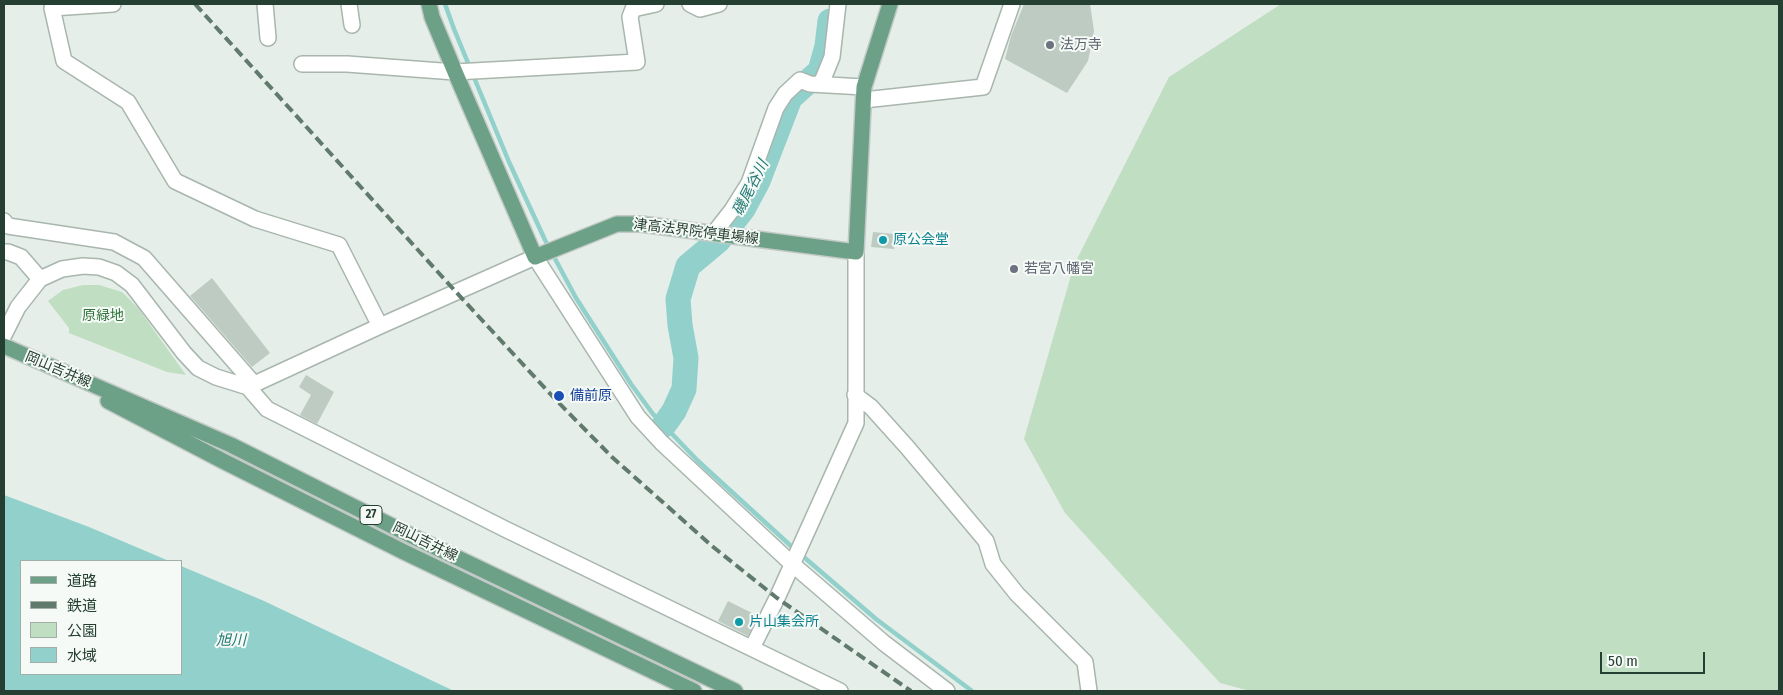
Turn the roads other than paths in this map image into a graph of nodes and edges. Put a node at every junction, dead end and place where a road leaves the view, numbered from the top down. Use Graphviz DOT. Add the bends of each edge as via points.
graph roads {
  1 [pos="113,4"];
  2 [pos="265,4"];
  3 [pos="349,4"];
  4 [pos="429,4"];
  5 [pos="656,4"];
  6 [pos="690,4"];
  7 [pos="719,4"];
  8 [pos="838,4"];
  9 [pos="890,4"];
  10 [pos="1012,4"];
  11 [pos="352,25"];
  12 [pos="268,38"];
  13 [pos="302,64"];
  14 [pos="466,71"];
  15 [pos="812,83"];
  16 [pos="864,93"];
  17 [pos="4,221"];
  18 [pos="721,234"];
  19 [pos="4,252"];
  20 [pos="856,252"];
  21 [pos="545,253"];
  22 [pos="40,279"];
  23 [pos="380,326"];
  24 [pos="4,335"];
  25 [pos="4,346"];
  26 [pos="251,385"];
  27 [pos="855,394"];
  28 [pos="795,555"];
  29 [pos="752,648"];
  30 [pos="694,691"];
  31 [pos="735,691"];
  32 [pos="840,691"];
  33 [pos="947,691"];
  34 [pos="1089,691"];
  1 -- 23 [label="street" via="52,8 64,61 128,102 175,181 255,219 339,245"];
  2 -- 12 [label="street"];
  3 -- 11 [label="street"];
  4 -- 14 [label="main road" via="432,17"];
  5 -- 14 [label="street" via="633,9 630,17 637,62"];
  6 -- 7 [label="street" via="700,9"];
  8 -- 15 [label="street" via="832,57"];
  9 -- 16 [label="main road"];
  10 -- 16 [label="street" via="983,87"];
  13 -- 14 [label="street"];
  14 -- 21 [label="main road"];
  15 -- 16 [label="street"];
  15 -- 18 [label="street" via="800,80 776,108 749,183"];
  16 -- 20 [label="main road"];
  17 -- 26 [label="street" via="8,226 114,242 144,258"];
  18 -- 20 [label="main road, 津高法界院停車場線"];
  18 -- 21 [label="main road, 津高法界院停車場線" via="617,224"];
  19 -- 22 [label="street" via="22,257"];
  20 -- 27 [label="street"];
  21 -- 23 [label="street"];
  21 -- 28 [label="street" via="638,417 662,443"];
  22 -- 24 [label="street" via="18,307"];
  22 -- 26 [label="street" via="62,269 83,266 116,273 132,285 198,368 216,377"];
  23 -- 26 [label="street"];
  25 -- 30 [label="main road, 岡山吉井線 / 27" via="404,552"];
  25 -- 31 [label="main road, 岡山吉井線 / 27" via="231,445"];
  26 -- 29 [label="street" via="266,409"];
  27 -- 28 [label="street" via="856,422"];
  27 -- 34 [label="street" via="907,447 986,540 993,564 1017,594 1085,662"];
  28 -- 29 [label="street"];
  28 -- 33 [label="street" via="884,643"];
  29 -- 32 [label="street"];
}
